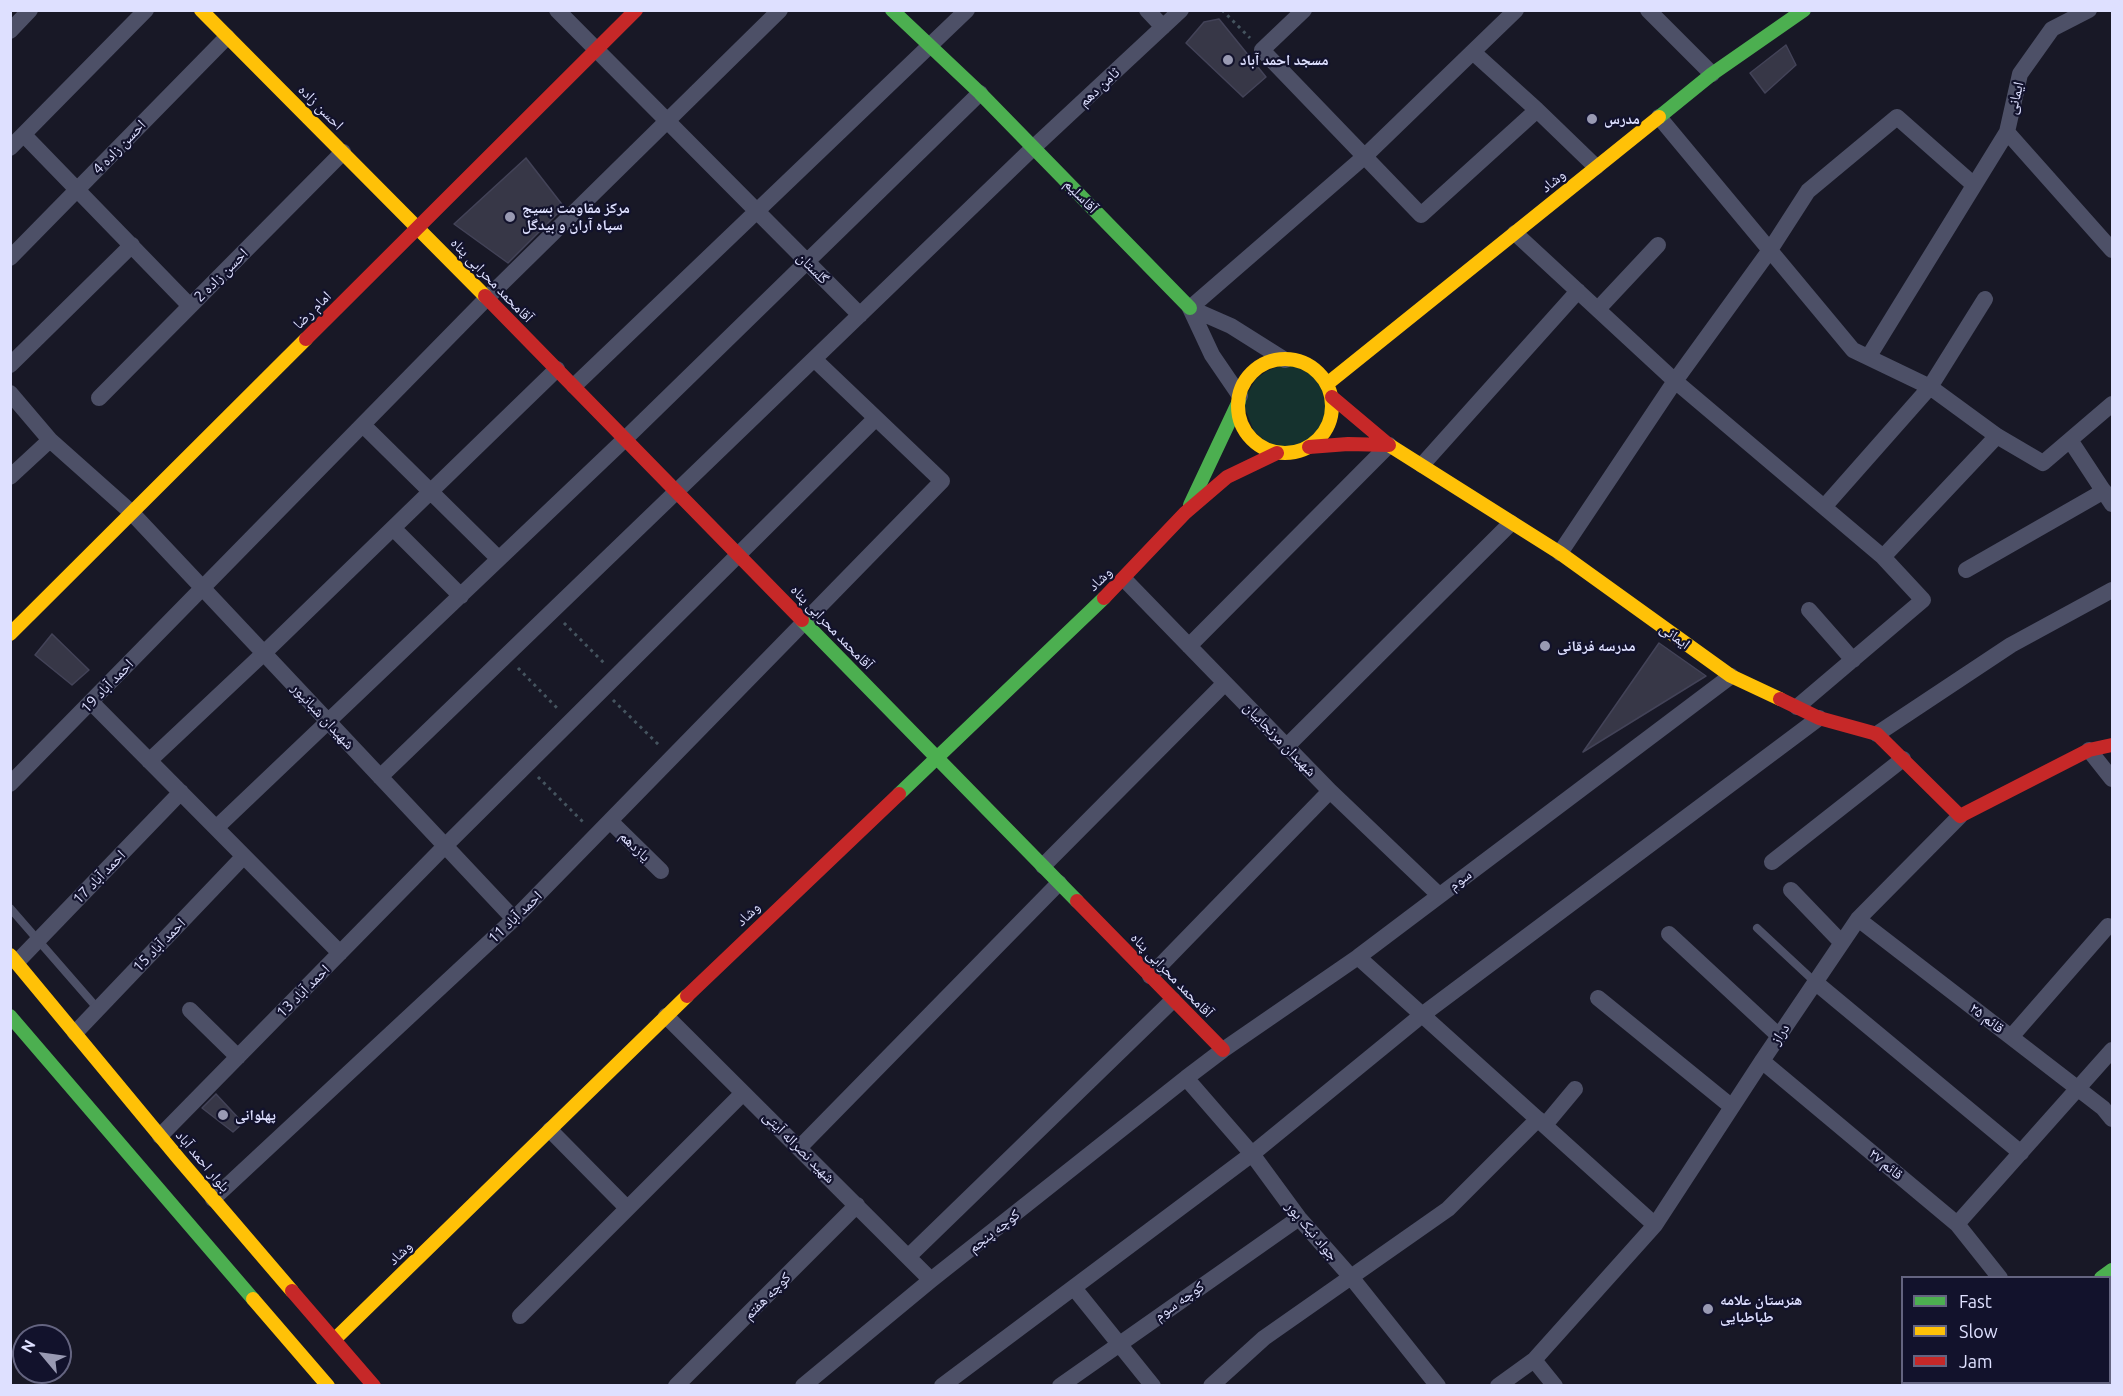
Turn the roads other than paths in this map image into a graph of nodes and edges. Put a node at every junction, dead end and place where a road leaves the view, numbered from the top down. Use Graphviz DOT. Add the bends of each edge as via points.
graph roads {
  1 [pos="30,10"];
  2 [pos="146,10"];
  3 [pos="201,10"];
  4 [pos="557,10"];
  5 [pos="636,10"];
  6 [pos="780,10"];
  7 [pos="892,10"];
  8 [pos="966,10"];
  9 [pos="1147,10"];
  10 [pos="1181,10"];
  11 [pos="1304,10"];
  12 [pos="1516,10"];
  13 [pos="1648,10"];
  14 [pos="1804,10"];
  15 [pos="2089,10"];
  16 [pos="1163,27"];
  17 [pos="10,31"];
  18 [pos="227,37"];
  19 [pos="930,46"];
  20 [pos="596,51"];
  21 [pos="1474,53"];
  22 [pos="1712,74"];
  23 [pos="980,93"];
  24 [pos="1537,110"];
  25 [pos="1659,117"];
  26 [pos="667,122"];
  27 [pos="2007,132"];
  28 [pos="24,135"];
  29 [pos="1034,147"];
  30 [pos="10,148"];
  31 [pos="343,152"];
  32 [pos="1364,157"];
  33 [pos="1596,167"];
  34 [pos="1974,185"];
  35 [pos="78,189"];
  36 [pos="756,212"];
  37 [pos="418,228"];
  38 [pos="1515,232"];
  39 [pos="132,245"];
  40 [pos="1658,245"];
  41 [pos="1770,250"];
  42 [pos="2112,250"];
  43 [pos="10,258"];
  44 [pos="807,262"];
  45 [pos="1578,291"];
  46 [pos="487,298"];
  47 [pos="1985,299"];
  48 [pos="190,306"];
  49 [pos="1190,308"];
  50 [pos="1598,309"];
  51 [pos="860,315"];
  52 [pos="1869,356"];
  53 [pos="814,359"];
  54 [pos="1285,360"];
  55 [pos="10,365"];
  56 [pos="557,369"];
  57 [pos="1675,381"];
  58 [pos="574,386"];
  59 [pos="1930,387"];
  60 [pos="1330,391"];
  61 [pos="10,393"];
  62 [pos="99,398"];
  63 [pos="1239,398"];
  64 [pos="2112,404"];
  65 [pos="875,419"];
  66 [pos="363,425"];
  67 [pos="1997,436"];
  68 [pos="626,439"];
  69 [pos="50,440"];
  70 [pos="2070,440"];
  71 [pos="1389,445"];
  72 [pos="1309,447"];
  73 [pos="1277,453"];
  74 [pos="1422,465"];
  75 [pos="10,477"];
  76 [pos="676,491"];
  77 [pos="430,492"];
  78 [pos="2108,497"];
  79 [pos="1824,507"];
  80 [pos="132,513"];
  81 [pos="1185,513"];
  82 [pos="1511,523"];
  83 [pos="393,528"];
  84 [pos="1560,553"];
  85 [pos="738,554"];
  86 [pos="1883,557"];
  87 [pos="499,559"];
  88 [pos="1966,570"];
  89 [pos="1124,579"];
  90 [pos="203,588"];
  91 [pos="2112,591"];
  92 [pos="461,596"];
  93 [pos="1809,609"];
  94 [pos="804,622"];
  95 [pos="10,634"];
  96 [pos="1189,646"];
  97 [pos="264,653"];
  98 [pos="1853,660"];
  99 [pos="1731,676"];
  100 [pos="1225,683"];
  101 [pos="91,702"];
  102 [pos="1797,707"];
  103 [pos="1819,718"];
  104 [pos="328,722"];
  105 [pos="1878,734"];
  106 [pos="2112,745"];
  107 [pos="1287,746"];
  108 [pos="2089,750"];
  109 [pos="937,758"];
  110 [pos="1903,759"];
  111 [pos="149,761"];
  112 [pos="380,777"];
  113 [pos="2112,779"];
  114 [pos="10,784"];
  115 [pos="1330,791"];
  116 [pos="180,792"];
  117 [pos="1960,816"];
  118 [pos="610,821"];
  119 [pos="216,828"];
  120 [pos="445,846"];
  121 [pos="244,856"];
  122 [pos="1772,862"];
  123 [pos="1043,866"];
  124 [pos="661,871"];
  125 [pos="1059,883"];
  126 [pos="1791,890"];
  127 [pos="1439,896"];
  128 [pos="10,908"];
  129 [pos="514,919"];
  130 [pos="1858,919"];
  131 [pos="2108,926"];
  132 [pos="1757,928"];
  133 [pos="1669,934"];
  134 [pos="39,939"];
  135 [pos="1842,943"];
  136 [pos="340,953"];
  137 [pos="1358,957"];
  138 [pos="14,958"];
  139 [pos="1150,976"];
  140 [pos="1815,982"];
  141 [pos="1598,998"];
  142 [pos="1173,1000"];
  143 [pos="98,1009"];
  144 [pos="190,1010"];
  145 [pos="1422,1015"];
  146 [pos="10,1016"];
  147 [pos="666,1016"];
  148 [pos="75,1033"];
  149 [pos="1779,1036"];
  150 [pos="2011,1036"];
  151 [pos="1223,1050"];
  152 [pos="2112,1050"];
  153 [pos="238,1058"];
  154 [pos="1762,1061"];
  155 [pos="1186,1078"];
  156 [pos="1575,1089"];
  157 [pos="2078,1089"];
  158 [pos="743,1093"];
  159 [pos="1732,1107"];
  160 [pos="2109,1109"];
  161 [pos="1541,1122"];
  162 [pos="550,1130"];
  163 [pos="147,1148"];
  164 [pos="799,1148"];
  165 [pos="2021,1153"];
  166 [pos="1252,1154"];
  167 [pos="213,1199"];
  168 [pos="857,1205"];
  169 [pos="627,1208"];
  170 [pos="1299,1218"];
  171 [pos="1957,1224"];
  172 [pos="1655,1225"];
  173 [pos="909,1256"];
  174 [pos="1998,1276"];
  175 [pos="1351,1277"];
  176 [pos="931,1280"];
  177 [pos="1074,1288"];
  178 [pos="520,1316"];
  179 [pos="335,1339"];
  180 [pos="1119,1343"];
  181 [pos="1534,1360"];
  182 [pos="328,1386"];
  183 [pos="374,1386"];
  184 [pos="676,1386"];
  185 [pos="803,1386"];
  186 [pos="942,1386"];
  187 [pos="1060,1386"];
  188 [pos="1153,1386"];
  189 [pos="1211,1386"];
  190 [pos="1438,1386"];
  191 [pos="1498,1386"];
  192 [pos="1556,1386"];
  1 -- 17 [label="street"];
  2 -- 28 [label="street"];
  3 -- 18 [label="street, احسن زاده"];
  4 -- 20 [label="street, گلستان"];
  5 -- 20 [label="street, امام رضا"];
  6 -- 26 [label="street, احمد آباد 19"];
  7 -- 19 [label="street, آقاسلیم"];
  8 -- 19 [label="street"];
  9 -- 16 [label="street"];
  10 -- 16 [label="street, ثامن دهم"];
  11 -- 32 [label="street" via="1262,50"];
  12 -- 21 [label="street"];
  13 -- 22 [label="street"];
  14 -- 22 [label="street, وشاد"];
  15 -- 27 [label="street, ایمانی" via="2052,29 2020,74"];
  16 -- 29 [label="street, ثامن دهم"];
  18 -- 31 [label="street, احسن زاده"];
  18 -- 35 [label="street, احسن زاده 4"];
  19 -- 23 [label="street, آقاسلیم"];
  19 -- 36 [label="street"];
  20 -- 26 [label="street, گلستان"];
  20 -- 37 [label="street, امام رضا"];
  21 -- 24 [label="street"];
  21 -- 32 [label="street"];
  22 -- 25 [label="street, وشاد"];
  23 -- 29 [label="street, آقاسلیم"];
  23 -- 44 [label="street"];
  24 -- 32 [label="street" via="1421,215"];
  24 -- 33 [label="street"];
  25 -- 33 [label="street, وشاد"];
  25 -- 41 [label="street"];
  26 -- 36 [label="street, گلستان"];
  26 -- 46 [label="street, احمد آباد 19"];
  27 -- 34 [label="street"];
  27 -- 42 [label="street, ایمانی"];
  28 -- 30 [label="street"];
  28 -- 35 [label="street"];
  29 -- 49 [label="street, آقاسلیم"];
  29 -- 51 [label="street"];
  31 -- 37 [label="street, احسن زاده"];
  31 -- 48 [label="street, احسن زاده 2"];
  32 -- 49 [label="street"];
  33 -- 38 [label="street, وشاد"];
  34 -- 41 [label="street" via="1897,117 1808,191"];
  34 -- 52 [label="street"];
  35 -- 39 [label="street"];
  35 -- 43 [label="street, احسن زاده 4"];
  36 -- 44 [label="street, گلستان"];
  36 -- 58 [label="street"];
  37 -- 46 [label="street, آقامحمد محرابی پناه"];
  37 -- 80 [label="street, امام رضا"];
  38 -- 45 [label="street"];
  38 -- 60 [label="street, وشاد"];
  39 -- 48 [label="street"];
  39 -- 55 [label="street"];
  40 -- 50 [label="street"];
  41 -- 52 [label="street" via="1853,350"];
  41 -- 57 [label="street"];
  44 -- 51 [label="street, گلستان"];
  44 -- 68 [label="street"];
  45 -- 50 [label="street"];
  45 -- 74 [label="street"];
  46 -- 56 [label="street, آقامحمد محرابی پناه"];
  46 -- 66 [label="street, احمد آباد 19"];
  47 -- 59 [label="street"];
  48 -- 62 [label="street, احسن زاده 2"];
  49 -- 54 [label="street, آقاسلیم" via="1231,326"];
  49 -- 63 [label="street" via="1212,355"];
  50 -- 57 [label="street"];
  51 -- 53 [label="street"];
  52 -- 59 [label="street"];
  53 -- 65 [label="street"];
  53 -- 76 [label="street"];
  54 -- 60 [label="street" via="1307,364 1319,373"];
  54 -- 63 [label="street" via="1264,364 1251,373"];
  56 -- 58 [label="street, آقامحمد محرابی پناه"];
  56 -- 77 [label="street"];
  57 -- 79 [label="street"];
  57 -- 84 [label="street"];
  58 -- 68 [label="street, آقامحمد محرابی پناه"];
  59 -- 67 [label="street"];
  59 -- 79 [label="street"];
  60 -- 71 [label="street, ایمانی"];
  60 -- 72 [label="street" via="1332,412 1328,426"];
  61 -- 69 [label="street, شهیدان شبانپور"];
  63 -- 73 [label="street" via="1244,429 1253,441"];
  63 -- 81 [label="street"];
  64 -- 70 [label="street"];
  65 -- 85 [label="street, احمد آباد 13"];
  65 -- 94 [label="street, احمد آباد 11" via="942,481"];
  66 -- 77 [label="street"];
  66 -- 90 [label="street, احمد آباد 19"];
  67 -- 70 [label="street" via="2043,463"];
  67 -- 86 [label="street"];
  68 -- 76 [label="street, آقامحمد محرابی پناه"];
  68 -- 87 [label="street"];
  69 -- 75 [label="street"];
  69 -- 80 [label="street, شهیدان شبانپور"];
  70 -- 78 [label="street"];
  71 -- 72 [label="street, ایمانی"];
  71 -- 74 [label="street, ایمانی"];
  71 -- 96 [label="street"];
  72 -- 73 [label="street"];
  73 -- 81 [label="street" via="1227,477"];
  74 -- 82 [label="street, ایمانی"];
  76 -- 85 [label="street, آقامحمد محرابی پناه"];
  76 -- 112 [label="street"];
  77 -- 83 [label="street"];
  77 -- 87 [label="street"];
  78 -- 88 [label="street"];
  79 -- 86 [label="street"];
  80 -- 90 [label="street, شهیدان شبانپور"];
  80 -- 95 [label="street, امام رضا"];
  81 -- 89 [label="street, وشاد"];
  82 -- 84 [label="street, ایمانی"];
  82 -- 107 [label="street"];
  83 -- 92 [label="street"];
  83 -- 97 [label="street"];
  84 -- 99 [label="street, ایمانی"];
  85 -- 94 [label="street, آقامحمد محرابی پناه"];
  85 -- 120 [label="street, احمد آباد 13"];
  86 -- 98 [label="street" via="1923,600"];
  87 -- 92 [label="street"];
  89 -- 96 [label="street, شهیدان مرنجابیان"];
  89 -- 109 [label="street, وشاد"];
  90 -- 97 [label="street, شهیدان شبانپور"];
  90 -- 101 [label="street, احمد آباد 19"];
  91 -- 105 [label="street" via="2011,645"];
  92 -- 104 [label="street"];
  93 -- 98 [label="street"];
  94 -- 109 [label="street, آقامحمد محرابی پناه"];
  94 -- 118 [label="street, احمد آباد 11"];
  96 -- 100 [label="street, شهیدان مرنجابیان"];
  97 -- 104 [label="street, شهیدان شبانپور"];
  97 -- 111 [label="street"];
  98 -- 102 [label="street"];
  99 -- 102 [label="street, ایمانی"];
  99 -- 127 [label="street, سوم"];
  100 -- 107 [label="street, شهیدان مرنجابیان"];
  100 -- 123 [label="street"];
  101 -- 111 [label="street"];
  101 -- 114 [label="street, احمد آباد 19"];
  102 -- 103 [label="street, ایمانی"];
  103 -- 105 [label="street, ایمانی"];
  103 -- 145 [label="street"];
  104 -- 112 [label="street, شهیدان شبانپور"];
  104 -- 119 [label="street"];
  105 -- 110 [label="street, ایمانی"];
  106 -- 108 [label="street, دراز"];
  107 -- 115 [label="street, شهیدان مرنجابیان"];
  108 -- 113 [label="street"];
  108 -- 117 [label="street, دراز"];
  109 -- 123 [label="street, آقامحمد محرابی پناه"];
  109 -- 147 [label="street, وشاد"];
  110 -- 117 [label="street, ایمانی"];
  110 -- 122 [label="street"];
  111 -- 116 [label="street"];
  112 -- 120 [label="street, شهیدان شبانپور"];
  115 -- 127 [label="street, شهیدان مرنجابیان"];
  115 -- 139 [label="street"];
  116 -- 119 [label="street"];
  116 -- 134 [label="street, احمد آباد 17"];
  117 -- 130 [label="street, دراز"];
  118 -- 124 [label="street, یازدهم"];
  118 -- 129 [label="street, احمد آباد 11"];
  119 -- 121 [label="street"];
  120 -- 129 [label="street, شهیدان شبانپور"];
  120 -- 136 [label="street, احمد آباد 13"];
  121 -- 136 [label="street"];
  121 -- 143 [label="street, احمد آباد 15"];
  123 -- 125 [label="street, آقامحمد محرابی پناه"];
  125 -- 139 [label="street, آقامحمد محرابی پناه"];
  125 -- 164 [label="street"];
  126 -- 135 [label="street"];
  127 -- 137 [label="street, سوم"];
  128 -- 134 [label="lane"];
  129 -- 167 [label="street, احمد آباد 11"];
  130 -- 135 [label="street, دراز"];
  130 -- 150 [label="street, قائم ۲۵"];
  131 -- 150 [label="street"];
  132 -- 140 [label="lane"];
  133 -- 149 [label="street"];
  134 -- 138 [label="street, احمد آباد 17"];
  134 -- 143 [label="lane"];
  135 -- 140 [label="street, دراز"];
  136 -- 153 [label="street, احمد آباد 13"];
  137 -- 145 [label="street"];
  137 -- 151 [label="street, سوم"];
  138 -- 148 [label="street, بلوار احمد آباد"];
  139 -- 142 [label="street, آقامحمد محرابی پناه"];
  140 -- 149 [label="street, دراز"];
  140 -- 165 [label="street"];
  141 -- 159 [label="street"];
  142 -- 151 [label="street, آقامحمد محرابی پناه"];
  142 -- 173 [label="street"];
  143 -- 148 [label="street, احمد آباد 15"];
  144 -- 153 [label="street"];
  145 -- 161 [label="street"];
  145 -- 166 [label="street"];
  146 -- 163 [label="street, بلوار احمد آباد"];
  147 -- 158 [label="street, شهید نصراله آیتی"];
  147 -- 162 [label="street, وشاد"];
  148 -- 163 [label="street, بلوار احمد آباد"];
  149 -- 154 [label="street, دراز"];
  150 -- 157 [label="street, قائم ۲۵"];
  151 -- 155 [label="street, سوم"];
  152 -- 157 [label="street"];
  153 -- 163 [label="street, احمد آباد 13"];
  154 -- 159 [label="street, دراز"];
  154 -- 171 [label="street, قائم ۲۷"];
  155 -- 166 [label="street, جواد نیک پور"];
  155 -- 176 [label="street, کوچه پنجم"];
  156 -- 161 [label="street"];
  157 -- 160 [label="street, قائم ۲۵"];
  157 -- 165 [label="street"];
  158 -- 164 [label="street, شهید نصراله آیتی"];
  158 -- 169 [label="street"];
  159 -- 172 [label="street, دراز"];
  161 -- 172 [label="street"];
  161 -- 175 [label="street" via="1448,1209"];
  162 -- 169 [label="street"];
  162 -- 179 [label="street, وشاد"];
  163 -- 167 [label="street, بلوار احمد آباد"];
  163 -- 182 [label="street, بلوار احمد آباد"];
  164 -- 168 [label="street, شهید نصراله آیتی"];
  165 -- 171 [label="street"];
  166 -- 170 [label="street, جواد نیک پور"];
  166 -- 177 [label="street"];
  167 -- 179 [label="street, بلوار احمد آباد"];
  168 -- 173 [label="street, شهید نصراله آیتی"];
  168 -- 184 [label="street, کوچه هفتم"];
  169 -- 178 [label="street"];
  170 -- 175 [label="street, جواد نیک پور"];
  170 -- 180 [label="street, کوچه سوم"];
  171 -- 174 [label="street, قائم ۲۷"];
  172 -- 181 [label="street, دراز"];
  173 -- 176 [label="street, شهید نصراله آیتی"];
  175 -- 189 [label="street" via="1264,1338"];
  175 -- 190 [label="street, جواد نیک پور"];
  176 -- 185 [label="street, کوچه پنجم"];
  177 -- 180 [label="street"];
  177 -- 186 [label="street"];
  179 -- 183 [label="street, بلوار احمد آباد"];
  180 -- 187 [label="street, کوچه سوم"];
  180 -- 188 [label="street"];
  181 -- 191 [label="street, دراز"];
  181 -- 192 [label="street"];
}
